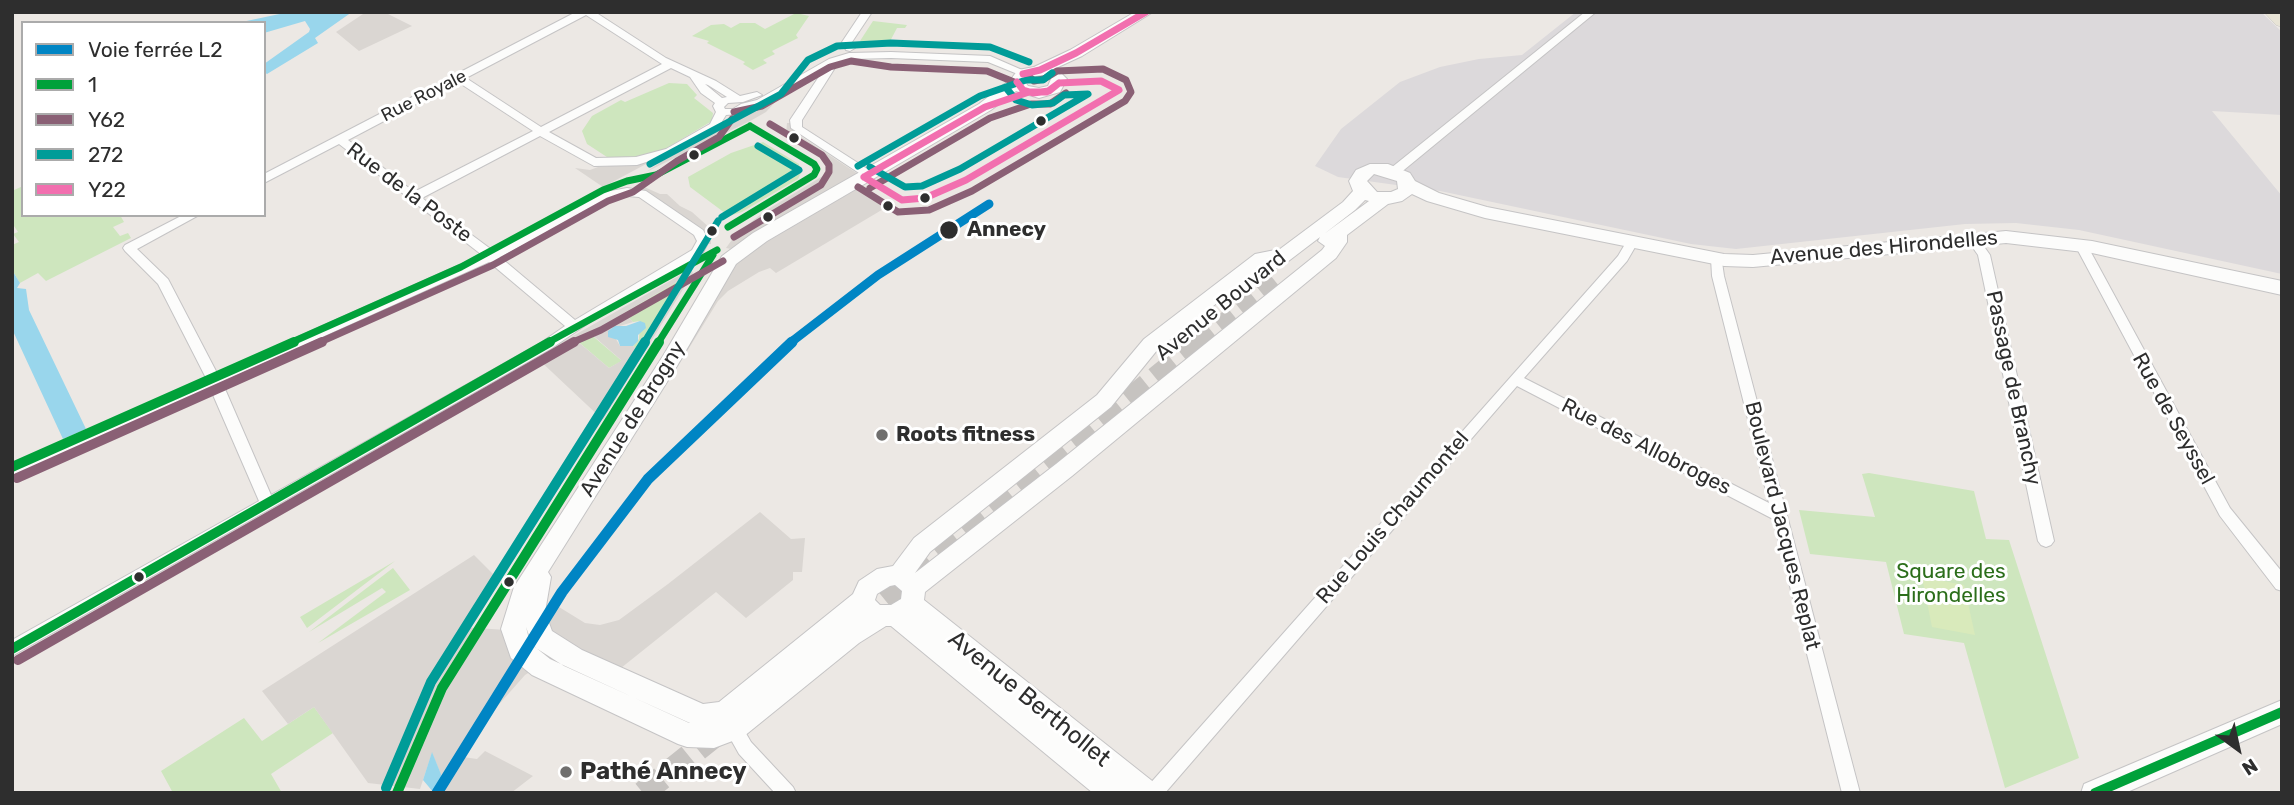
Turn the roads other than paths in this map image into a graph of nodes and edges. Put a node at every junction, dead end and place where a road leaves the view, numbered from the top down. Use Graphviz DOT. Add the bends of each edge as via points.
graph roads {
  1 [pos="586,12"];
  2 [pos="867,12"];
  3 [pos="1146,12"];
  4 [pos="1591,12"];
  5 [pos="2272,12"];
  6 [pos="2282,22"];
  7 [pos="850,48"];
  8 [pos="1076,53"];
  9 [pos="891,55"];
  10 [pos="836,59"];
  11 [pos="672,63"];
  12 [pos="694,75"];
  13 [pos="1057,76"];
  14 [pos="459,78"];
  15 [pos="1028,79"];
  16 [pos="741,101"];
  17 [pos="721,107"];
  18 [pos="540,131"];
  19 [pos="339,141"];
  20 [pos="1395,171"];
  21 [pos="868,175"];
  22 [pos="266,178"];
  23 [pos="1363,191"];
  24 [pos="1396,194"];
  25 [pos="414,197"];
  26 [pos="189,217"];
  27 [pos="1338,233"];
  28 [pos="1972,238"];
  29 [pos="1632,242"];
  30 [pos="2081,245"];
  31 [pos="1286,254"];
  32 [pos="491,256"];
  33 [pos="1717,258"];
  34 [pos="1275,281"];
  35 [pos="2282,288"];
  36 [pos="575,327"];
  37 [pos="1515,379"];
  38 [pos="214,380"];
  39 [pos="1089,431"];
  40 [pos="12,471"];
  41 [pos="267,503"];
  42 [pos="1778,515"];
  43 [pos="2046,541"];
  44 [pos="542,565"];
  45 [pos="2282,584"];
  46 [pos="894,600"];
  47 [pos="12,649"];
  48 [pos="2281,713"];
  49 [pos="734,729"];
  50 [pos="787,793"];
  51 [pos="1114,793"];
  52 [pos="1146,793"];
  53 [pos="1153,793"];
  54 [pos="1851,793"];
  55 [pos="2094,793"];
  1 -- 11 [label="street"];
  1 -- 14 [label="street, Rue Royale"];
  2 -- 7 [label="street" via="848,42"];
  3 -- 8 [label="main road"];
  4 -- 20 [label="street"];
  5 -- 6 [label="main road"];
  7 -- 9 [label="street"];
  7 -- 16 [label="street"];
  8 -- 13 [label="main road"];
  8 -- 15 [label="main road"];
  9 -- 10 [label="street"];
  9 -- 15 [label="street" via="990,59"];
  10 -- 16 [label="street" via="764,100"];
  10 -- 21 [label="street" via="796,120 797,128"];
  11 -- 12 [label="street"];
  11 -- 18 [label="street"];
  12 -- 16 [label="street"];
  12 -- 17 [label="street"];
  13 -- 15 [label="main road"];
  13 -- 15 [label="main road" via="1059,83 1052,90"];
  14 -- 18 [label="street"];
  14 -- 19 [label="street, Rue Royale"];
  15 -- 21 [label="main road, Avenue de Brogny"];
  16 -- 17 [label="street" via="735,113"];
  17 -- 18 [label="street" via="714,126 670,151 637,161 584,159"];
  18 -- 25 [label="street"];
  19 -- 22 [label="street, Rue Royale"];
  19 -- 25 [label="street, Rue de la Poste"];
  20 -- 23 [label="main road, Avenue Bouvard" via="1365,171 1358,181"];
  20 -- 24 [label="main road" via="1404,177"];
  21 -- 44 [label="main road, Avenue de Brogny" via="737,252"];
  23 -- 24 [label="main road, Avenue des Hirondelles"];
  23 -- 31 [label="main road, Avenue Bouvard"];
  24 -- 27 [label="main road, Avenue Bouvard"];
  24 -- 29 [label="main road, Avenue des Hirondelles" via="1449,209"];
  25 -- 32 [label="street, Rue de la Poste"];
  26 -- 38 [label="street" via="130,248 163,282"];
  27 -- 34 [label="main road, Avenue Bouvard"];
  27 -- 46 [label="main road" via="1338,242 1329,254 1042,488"];
  28 -- 30 [label="main road, Avenue des Hirondelles" via="2012,237"];
  28 -- 33 [label="main road, Avenue des Hirondelles" via="1753,261"];
  28 -- 43 [label="street, Passage de Branchy" via="1984,255"];
  29 -- 33 [label="main road, Avenue des Hirondelles"];
  29 -- 37 [label="street, Rue Louis Chaumontel" via="1623,258"];
  30 -- 35 [label="main road, Avenue des Hirondelles"];
  30 -- 45 [label="street, Rue de Seyssel" via="2225,512"];
  31 -- 39 [label="main road, Avenue Bouvard" via="1161,352 1115,408"];
  31 -- 46 [label="main road" via="1262,258 1151,344 1104,401 922,545"];
  32 -- 36 [label="street, Rue de la Poste"];
  32 -- 36 [label="street" via="609,195 626,192 642,194 699,233 702,246 697,254"];
  32 -- 38 [label="street"];
  33 -- 42 [label="street, Boulevard Jacques Replat"];
  36 -- 41 [label="street"];
  37 -- 42 [label="street, Rue des Allobroges"];
  37 -- 53 [label="street, Rue Louis Chaumontel"];
  38 -- 40 [label="street"];
  38 -- 41 [label="street"];
  41 -- 47 [label="street"];
  42 -- 54 [label="street, Boulevard Jacques Replat"];
  44 -- 46 [label="main road" via="533,612 542,638 573,658 702,716 728,710"];
  44 -- 49 [label="main road, Avenue de Brogny" via="522,594 513,629 520,650 532,662 687,735 714,736"];
  46 -- 49 [label="main road"];
  46 -- 51 [label="main road, Avenue Berthollet" via="914,628"];
  46 -- 52 [label="main road, Avenue Berthollet"];
  48 -- 55 [label="main road"];
  49 -- 50 [label="street" via="745,748"];
}
